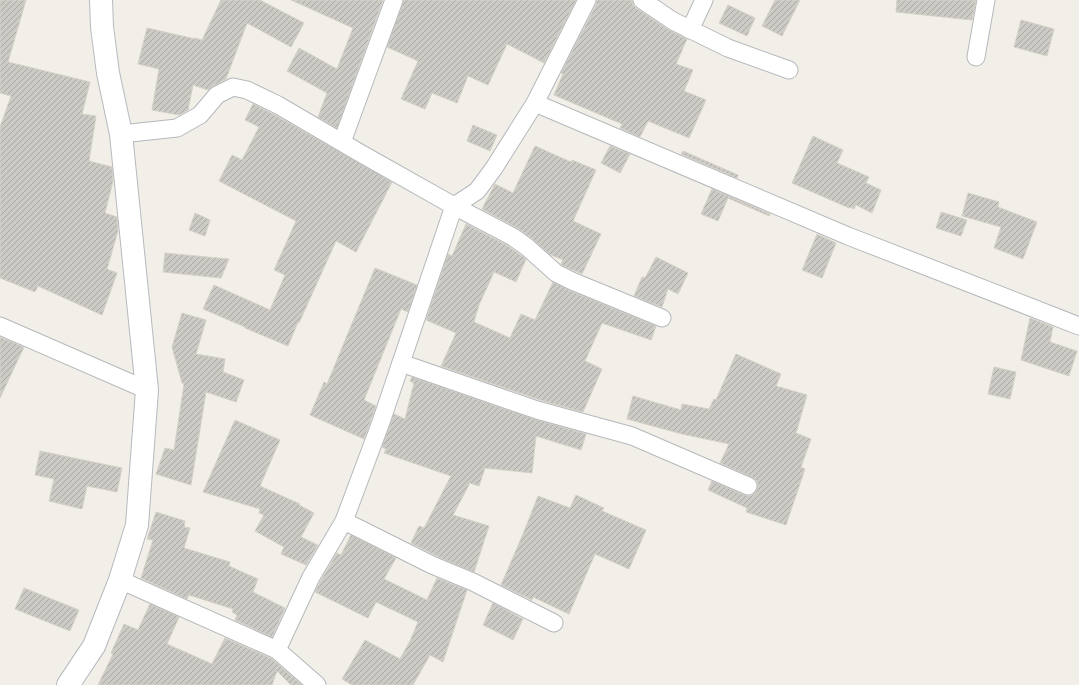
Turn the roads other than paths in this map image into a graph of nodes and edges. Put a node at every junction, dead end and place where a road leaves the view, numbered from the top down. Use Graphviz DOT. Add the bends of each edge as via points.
graph roads {
  1 [pos="101,0"];
  2 [pos="394,0"];
  3 [pos="588,0"];
  4 [pos="642,0"];
  5 [pos="704,0"];
  6 [pos="986,0"];
  7 [pos="690,30"];
  8 [pos="976,57"];
  9 [pos="789,70"];
  10 [pos="535,103"];
  11 [pos="121,134"];
  12 [pos="342,142"];
  13 [pos="454,206"];
  14 [pos="662,318"];
  15 [pos="0,326"];
  16 [pos="1079,326"];
  17 [pos="401,363"];
  18 [pos="147,390"];
  19 [pos="748,486"];
  20 [pos="344,521"];
  21 [pos="120,580"];
  22 [pos="554,623"];
  23 [pos="277,650"];
  24 [pos="68,685"];
  25 [pos="317,685"];
  1 -- 11 [label="street" via="108,73"];
  2 -- 12 [label="street"];
  3 -- 10 [label="street"];
  4 -- 7 [label="street"];
  5 -- 7 [label="street"];
  6 -- 8 [label="street"];
  7 -- 9 [label="street" via="728,48"];
  10 -- 13 [label="street" via="477,191"];
  10 -- 16 [label="street" via="848,236"];
  11 -- 12 [label="street" via="177,128 200,115 217,95 233,87 247,90 278,105"];
  11 -- 18 [label="street"];
  12 -- 13 [label="street"];
  13 -- 14 [label="street" via="513,237 556,273"];
  13 -- 17 [label="street"];
  15 -- 18 [label="street"];
  17 -- 19 [label="street" via="537,410 632,436"];
  17 -- 20 [label="street"];
  18 -- 21 [label="street" via="137,525"];
  20 -- 22 [label="street"];
  20 -- 23 [label="street" via="310,577"];
  21 -- 23 [label="street"];
  21 -- 24 [label="street" via="94,646"];
  23 -- 25 [label="street"];
}
